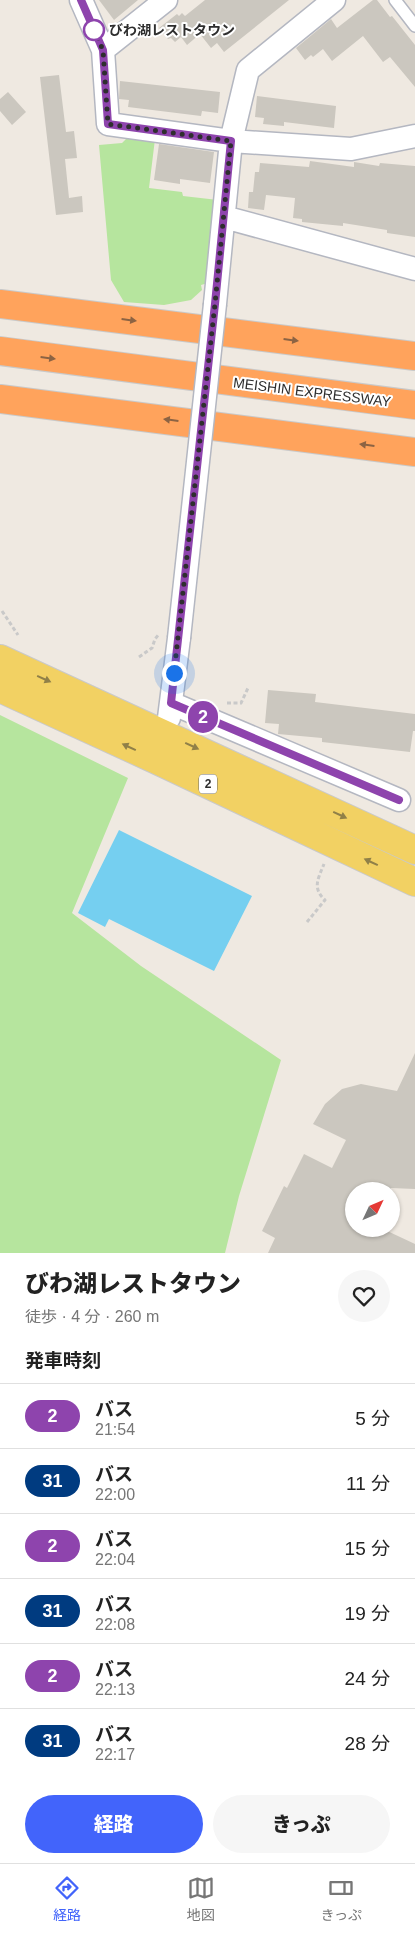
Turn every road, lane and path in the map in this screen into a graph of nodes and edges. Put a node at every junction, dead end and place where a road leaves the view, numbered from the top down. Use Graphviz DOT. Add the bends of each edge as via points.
graph roads {
  1 [pos="81,0"];
  2 [pos="166,0"];
  3 [pos="334,0"];
  4 [pos="395,0"];
  5 [pos="415,26"];
  6 [pos="103,50"];
  7 [pos="415,136"];
  8 [pos="231,141"];
  9 [pos="224,217"];
  10 [pos="415,269"];
  11 [pos="0,304"];
  12 [pos="0,351"];
  13 [pos="415,356"];
  14 [pos="0,399"];
  15 [pos="415,405"];
  16 [pos="415,452"];
  17 [pos="2,611"];
  18 [pos="18,635"];
  19 [pos="170,635"];
  20 [pos="139,657"];
  21 [pos="0,659"];
  22 [pos="0,688"];
  23 [pos="171,703"];
  24 [pos="167,735"];
  25 [pos="157,760"];
  26 [pos="399,800"];
  27 [pos="415,850"];
  28 [pos="324,864"];
  29 [pos="415,882"];
  30 [pos="307,922"];
  1 -- 6 [label="street"];
  2 -- 6 [label="street"];
  3 -- 8 [label="street" via="248,70"];
  4 -- 5 [label="lane"];
  6 -- 8 [label="street" via="108,124"];
  7 -- 8 [label="street" via="351,149"];
  8 -- 9 [label="street"];
  9 -- 10 [label="street"];
  9 -- 19 [label="street, bridge"];
  11 -- 13 [label="highway, one-way"];
  12 -- 15 [label="highway, MEISHIN EXPRESSWAY, one-way"];
  16 -- 14 [label="highway, one-way"];
  17 -- 18 [label="path"];
  19 -- 20 [label="path" via="154,639 152,648"];
  19 -- 23 [label="street"];
  21 -- 24 [label="main road, 2, one-way"];
  25 -- 22 [label="main road, 2, one-way"];
  23 -- 24 [label="street"];
  23 -- 26 [label="street"];
  24 -- 25 [label="street"];
  24 -- 27 [label="main road, 2, one-way"];
  29 -- 25 [label="main road, 2, one-way"];
  28 -- 30 [label="path" via="317,883 318,894 325,900"];
}
